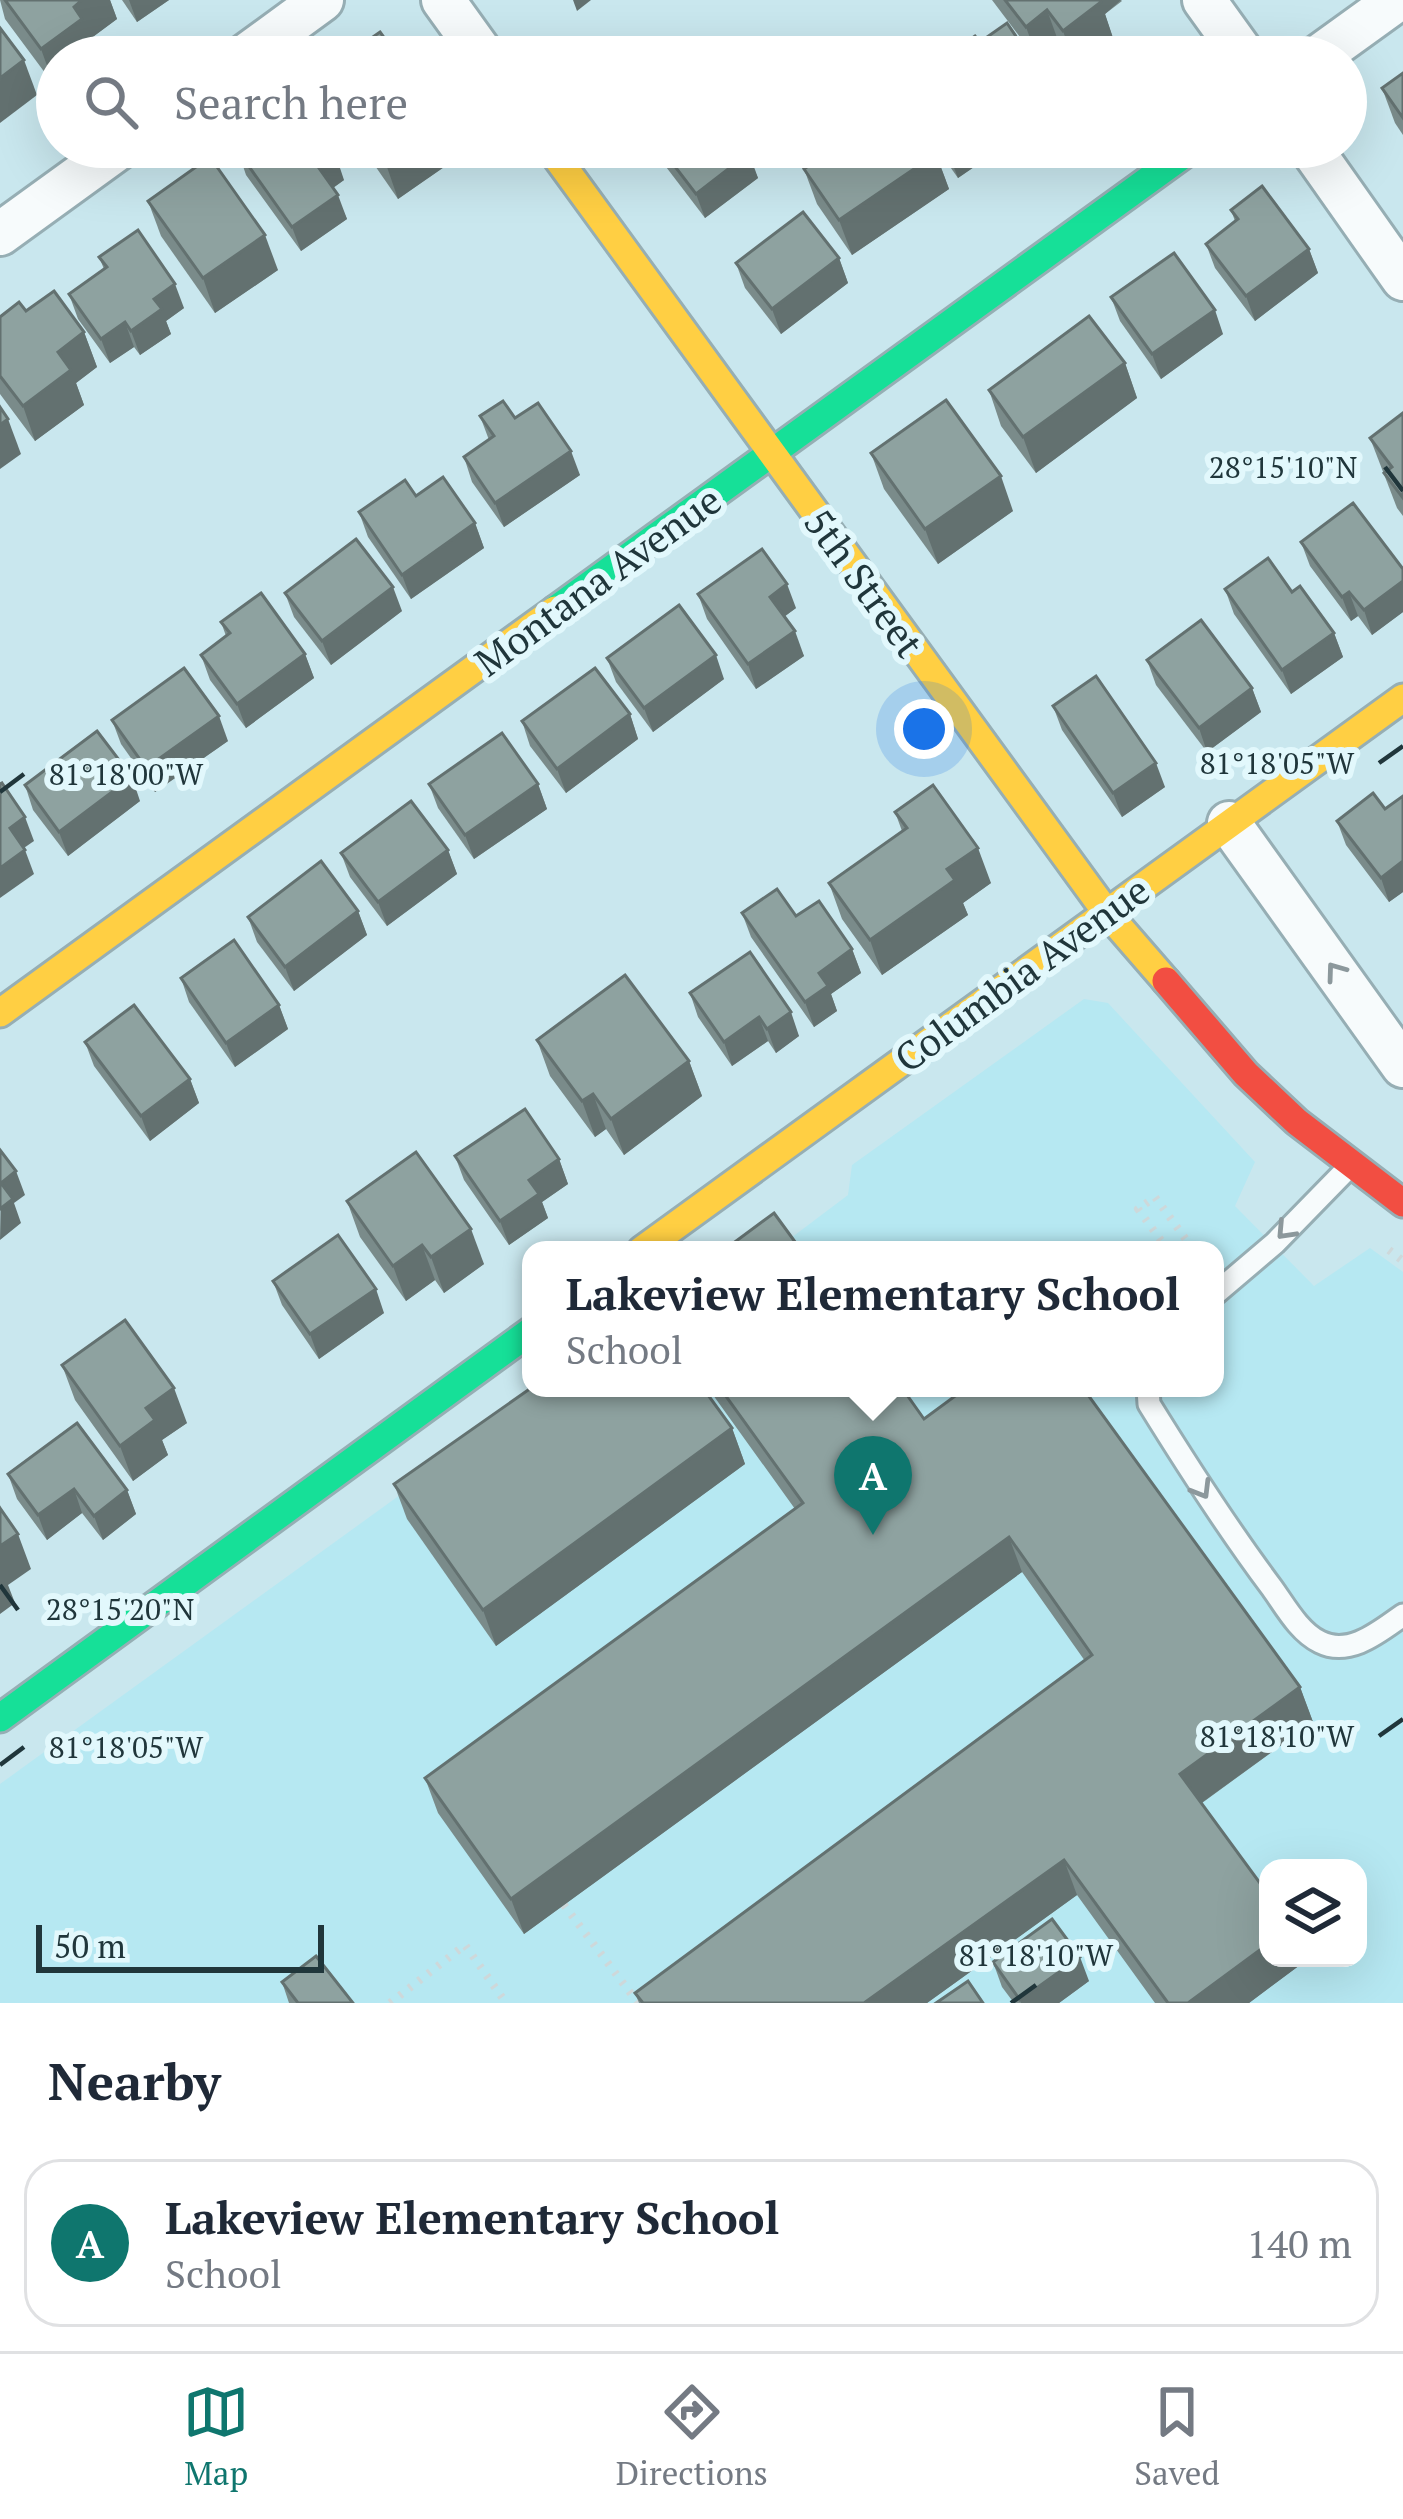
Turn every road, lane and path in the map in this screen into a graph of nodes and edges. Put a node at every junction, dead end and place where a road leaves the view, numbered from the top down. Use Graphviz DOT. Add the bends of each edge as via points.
graph roads {
  1 [pos="322,0"];
  2 [pos="443,0"];
  3 [pos="1204,0"];
  4 [pos="1397,0"];
  5 [pos="273,36"];
  6 [pos="469,36"];
  7 [pos="1230,36"];
  8 [pos="1347,36"];
  9 [pos="91,168"];
  10 [pos="564,168"];
  11 [pos="1165,168"];
  12 [pos="1325,168"];
  13 [pos="0,234"];
  14 [pos="1403,279"];
  15 [pos="772,456"];
  16 [pos="1403,698"];
  17 [pos="1229,824"];
  18 [pos="1107,913"];
  19 [pos="0,1012"];
  20 [pos="1403,1066"];
  21 [pos="1351,1164"];
  22 [pos="1403,1203"];
  23 [pos="654,1241"];
  24 [pos="1161,1241"];
  25 [pos="1187,1241"];
  26 [pos="1224,1286"];
  27 [pos="522,1338"];
  28 [pos="1149,1397"];
  29 [pos="1403,1615"];
  30 [pos="0,1718"];
  31 [pos="564,1905"];
  32 [pos="390,2003"];
  33 [pos="506,2003"];
  34 [pos="638,2003"];
  1 -- 5 [label="street"];
  2 -- 6 [label="street"];
  3 -- 7 [label="street"];
  4 -- 8 [label="street"];
  9 -- 13 [label="street"];
  10 -- 15 [label="street, 5th Street"];
  11 -- 15 [label="street, Montana Avenue"];
  12 -- 14 [label="street"];
  15 -- 18 [label="street, 5th Street"];
  15 -- 19 [label="street, Montana Avenue"];
  16 -- 17 [label="street, Columbia Avenue"];
  17 -- 18 [label="street, Columbia Avenue"];
  20 -- 17 [label="street, one-way"];
  18 -- 21 [label="street, 5th Street" via="1246,1073"];
  18 -- 23 [label="street, Columbia Avenue"];
  21 -- 22 [label="street, 5th Street"];
  21 -- 26 [label="lane, one-way"];
  24 -- 25 [label="path" via="1138,1209 1155,1197"];
  27 -- 30 [label="street"];
  28 -- 29 [label="lane, one-way" via="1216,1513 1302,1629 1322,1644 1343,1646 1371,1639"];
  31 -- 34 [label="path"];
  32 -- 33 [label="path" via="465,1945"];
}
